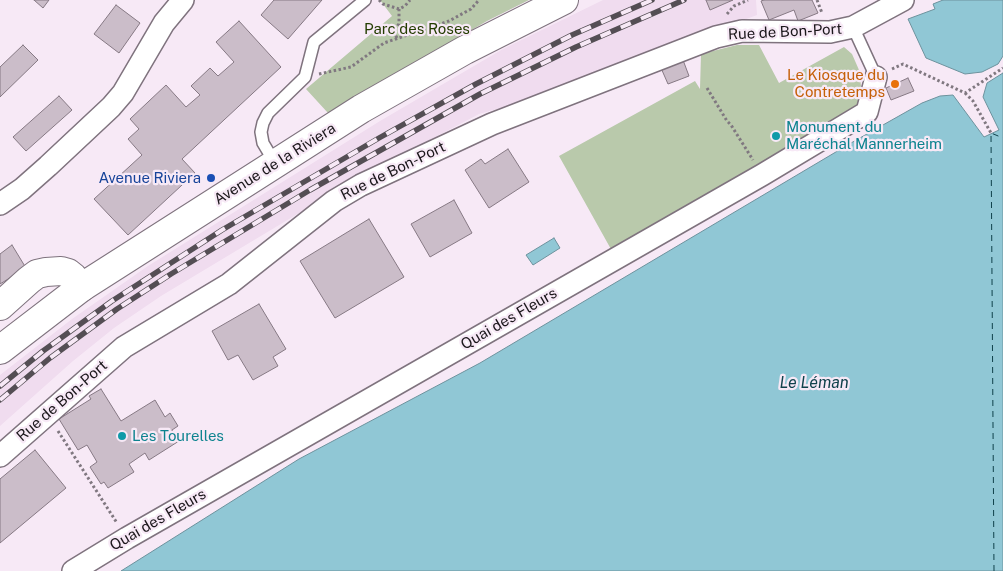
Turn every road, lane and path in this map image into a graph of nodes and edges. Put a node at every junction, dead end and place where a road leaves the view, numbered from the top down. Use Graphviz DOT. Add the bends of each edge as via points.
graph roads {
  1 [pos="183,0"];
  2 [pos="365,0"];
  3 [pos="379,0"];
  4 [pos="410,0"];
  5 [pos="479,0"];
  6 [pos="564,0"];
  7 [pos="902,0"];
  8 [pos="399,9"];
  9 [pos="853,27"];
  10 [pos="397,38"];
  11 [pos="1003,68"];
  12 [pos="305,77"];
  13 [pos="876,77"];
  14 [pos="707,88"];
  15 [pos="964,93"];
  16 [pos="991,133"];
  17 [pos="275,163"];
  18 [pos="762,175"];
  19 [pos="0,204"];
  20 [pos="82,287"];
  21 [pos="0,306"];
  22 [pos="0,350"];
  23 [pos="47,415"];
  24 [pos="0,456"];
  25 [pos="127,538"];
  26 [pos="73,571"];
  1 -- 19 [label="street" via="164,23 111,107 29,183"];
  2 -- 12 [label="lane" via="314,42"];
  3 -- 8 [label="path"];
  4 -- 8 [label="path"];
  5 -- 10 [label="path" via="471,9 449,21"];
  6 -- 17 [label="main road, Avenue de la Riviera" via="465,50"];
  7 -- 9 [label="street, Rue de Bon-Port"];
  8 -- 10 [label="path" via="399,24 393,32"];
  9 -- 13 [label="lane"];
  9 -- 23 [label="street, Rue de Bon-Port" via="830,32 742,31 716,36 492,124 378,177 334,201 229,284 124,347"];
  10 -- 12 [label="path" via="351,66"];
  11 -- 15 [label="path"];
  12 -- 17 [label="lane" via="268,113 263,123 263,142"];
  13 -- 15 [label="path" via="903,64"];
  13 -- 18 [label="street, Quai des Fleurs" via="867,112"];
  14 -- 18 [label="path"];
  15 -- 16 [label="path" via="973,100"];
  17 -- 20 [label="main road, Avenue de la Riviera"];
  18 -- 25 [label="street, Quai des Fleurs"];
  20 -- 21 [label="main road" via="68,273 37,274"];
  20 -- 22 [label="main road, Avenue de la Riviera"];
  23 -- 24 [label="street, Rue de Bon-Port"];
  23 -- 25 [label="path"];
  25 -- 26 [label="street, Quai des Fleurs"];
}
